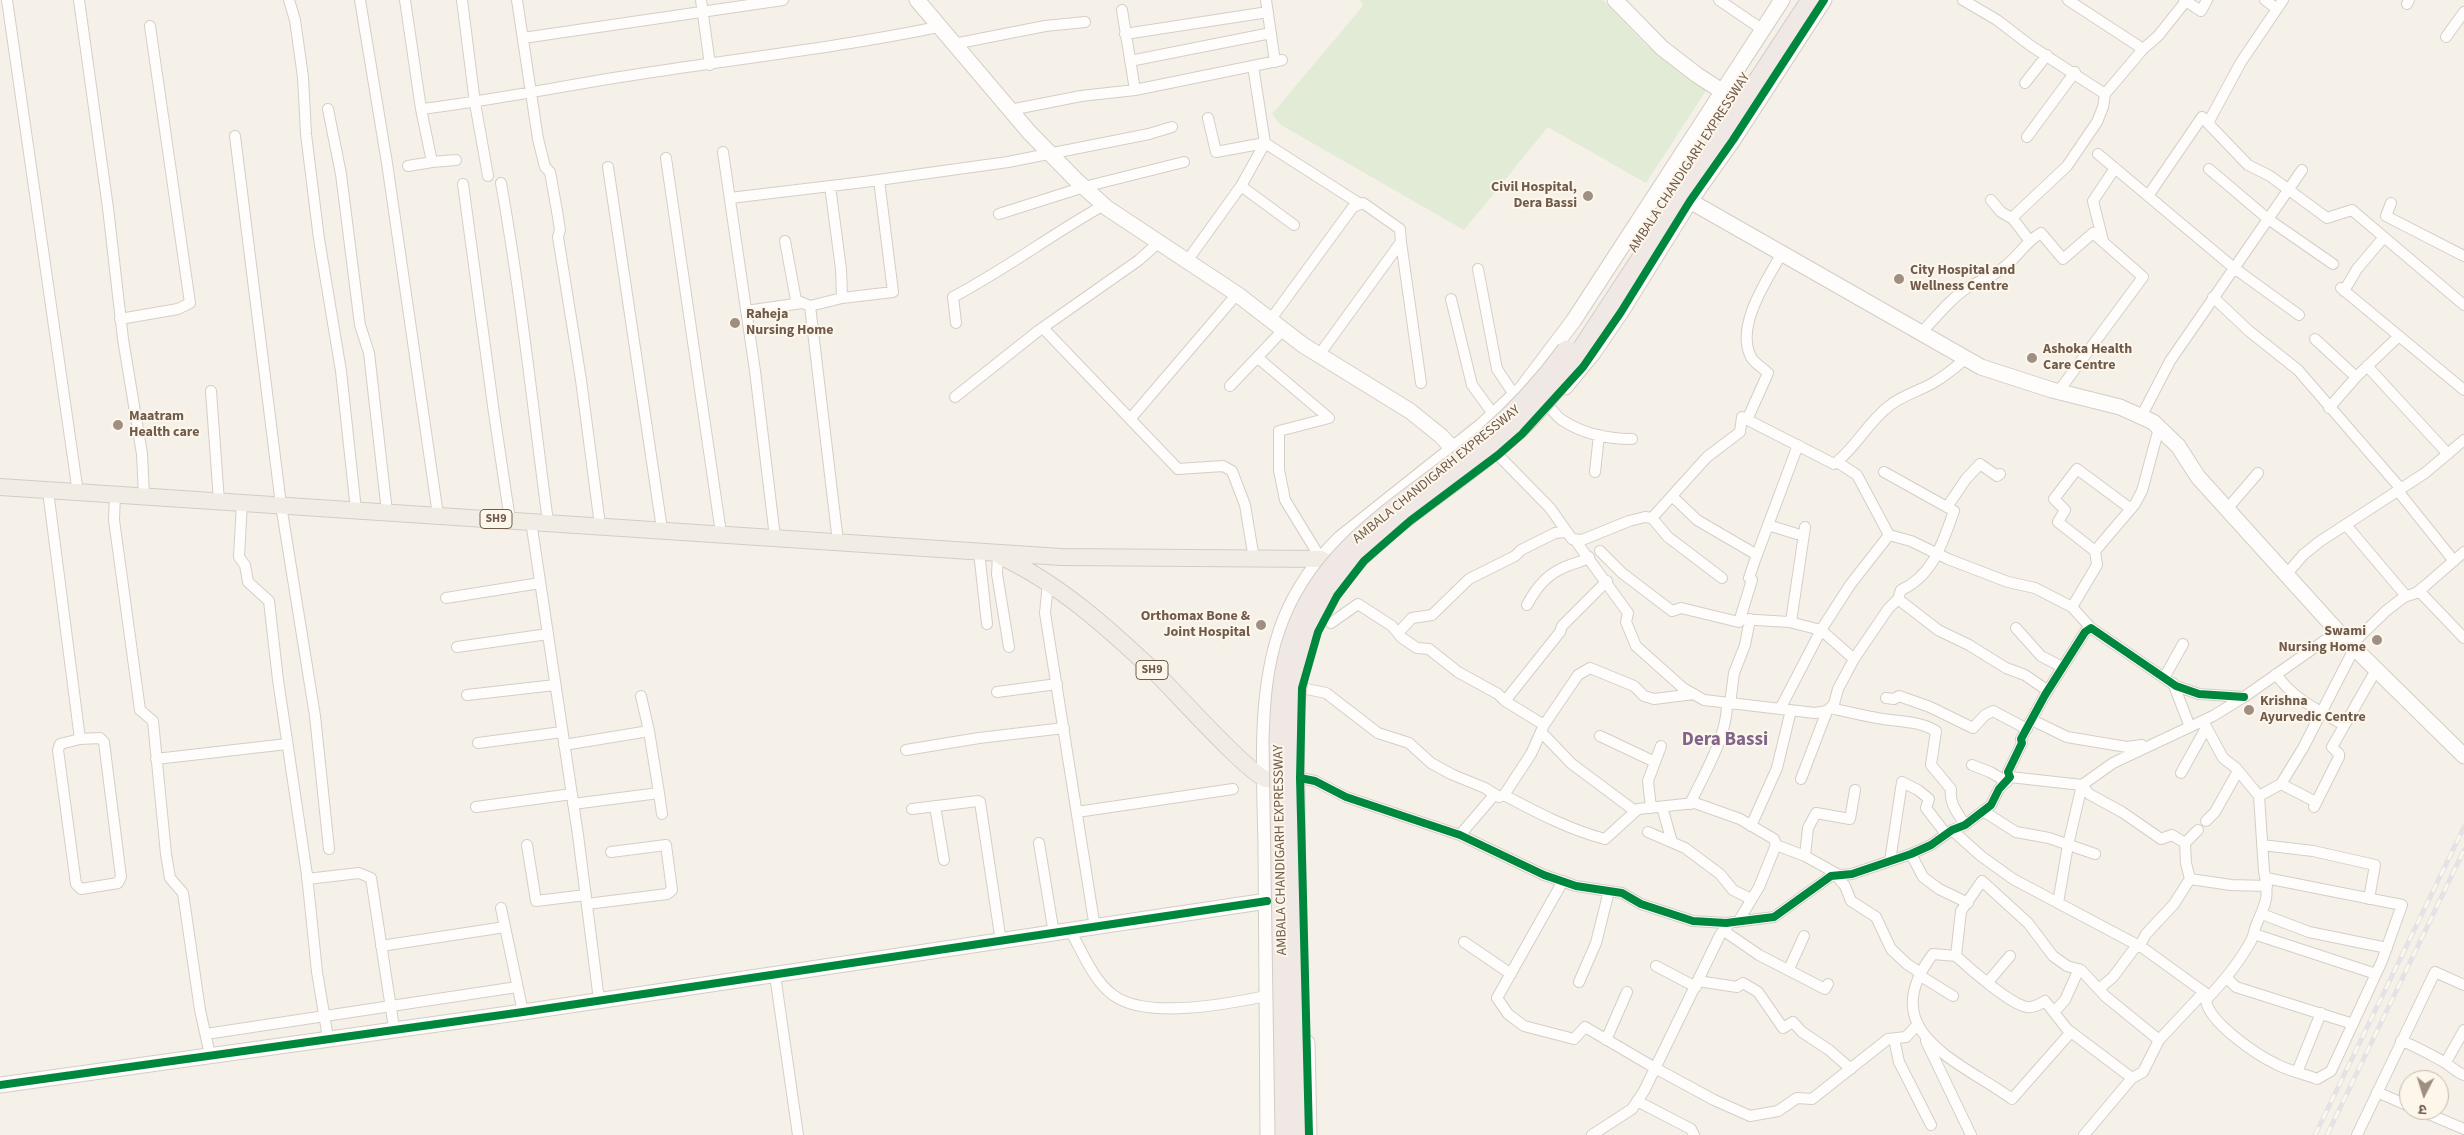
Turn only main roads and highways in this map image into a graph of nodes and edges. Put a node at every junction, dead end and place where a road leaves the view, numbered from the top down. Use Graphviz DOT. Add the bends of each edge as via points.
graph roads {
  1 [pos="1796,0"];
  2 [pos="1811,0"];
  3 [pos="0,487"];
  4 [pos="990,553"];
  5 [pos="1350,578"];
  6 [pos="1300,778"];
  7 [pos="1285,1135"];
  8 [pos="1299,1135"];
  1 -- 7 [label="highway, AMBALA CHANDIGARH EXPRESSWAY, bridge" via="1553,369 1520,408 1484,440 1362,534 1330,569 1301,618 1288,658 1280,711"];
  2 -- 8 [label="highway, AMBALA CHANDIGARH EXPRESSWAY, bridge" via="1557,387 1506,439 1367,549 1341,579 1313,623 1304,648 1294,702"];
  3 -- 4 [label="main road, SH9"];
  4 -- 5 [label="main road, SH9" via="1060,557 1321,559"];
  4 -- 6 [label="main road, SH9" via="1031,570 1094,617 1247,766 1265,779"];
}
